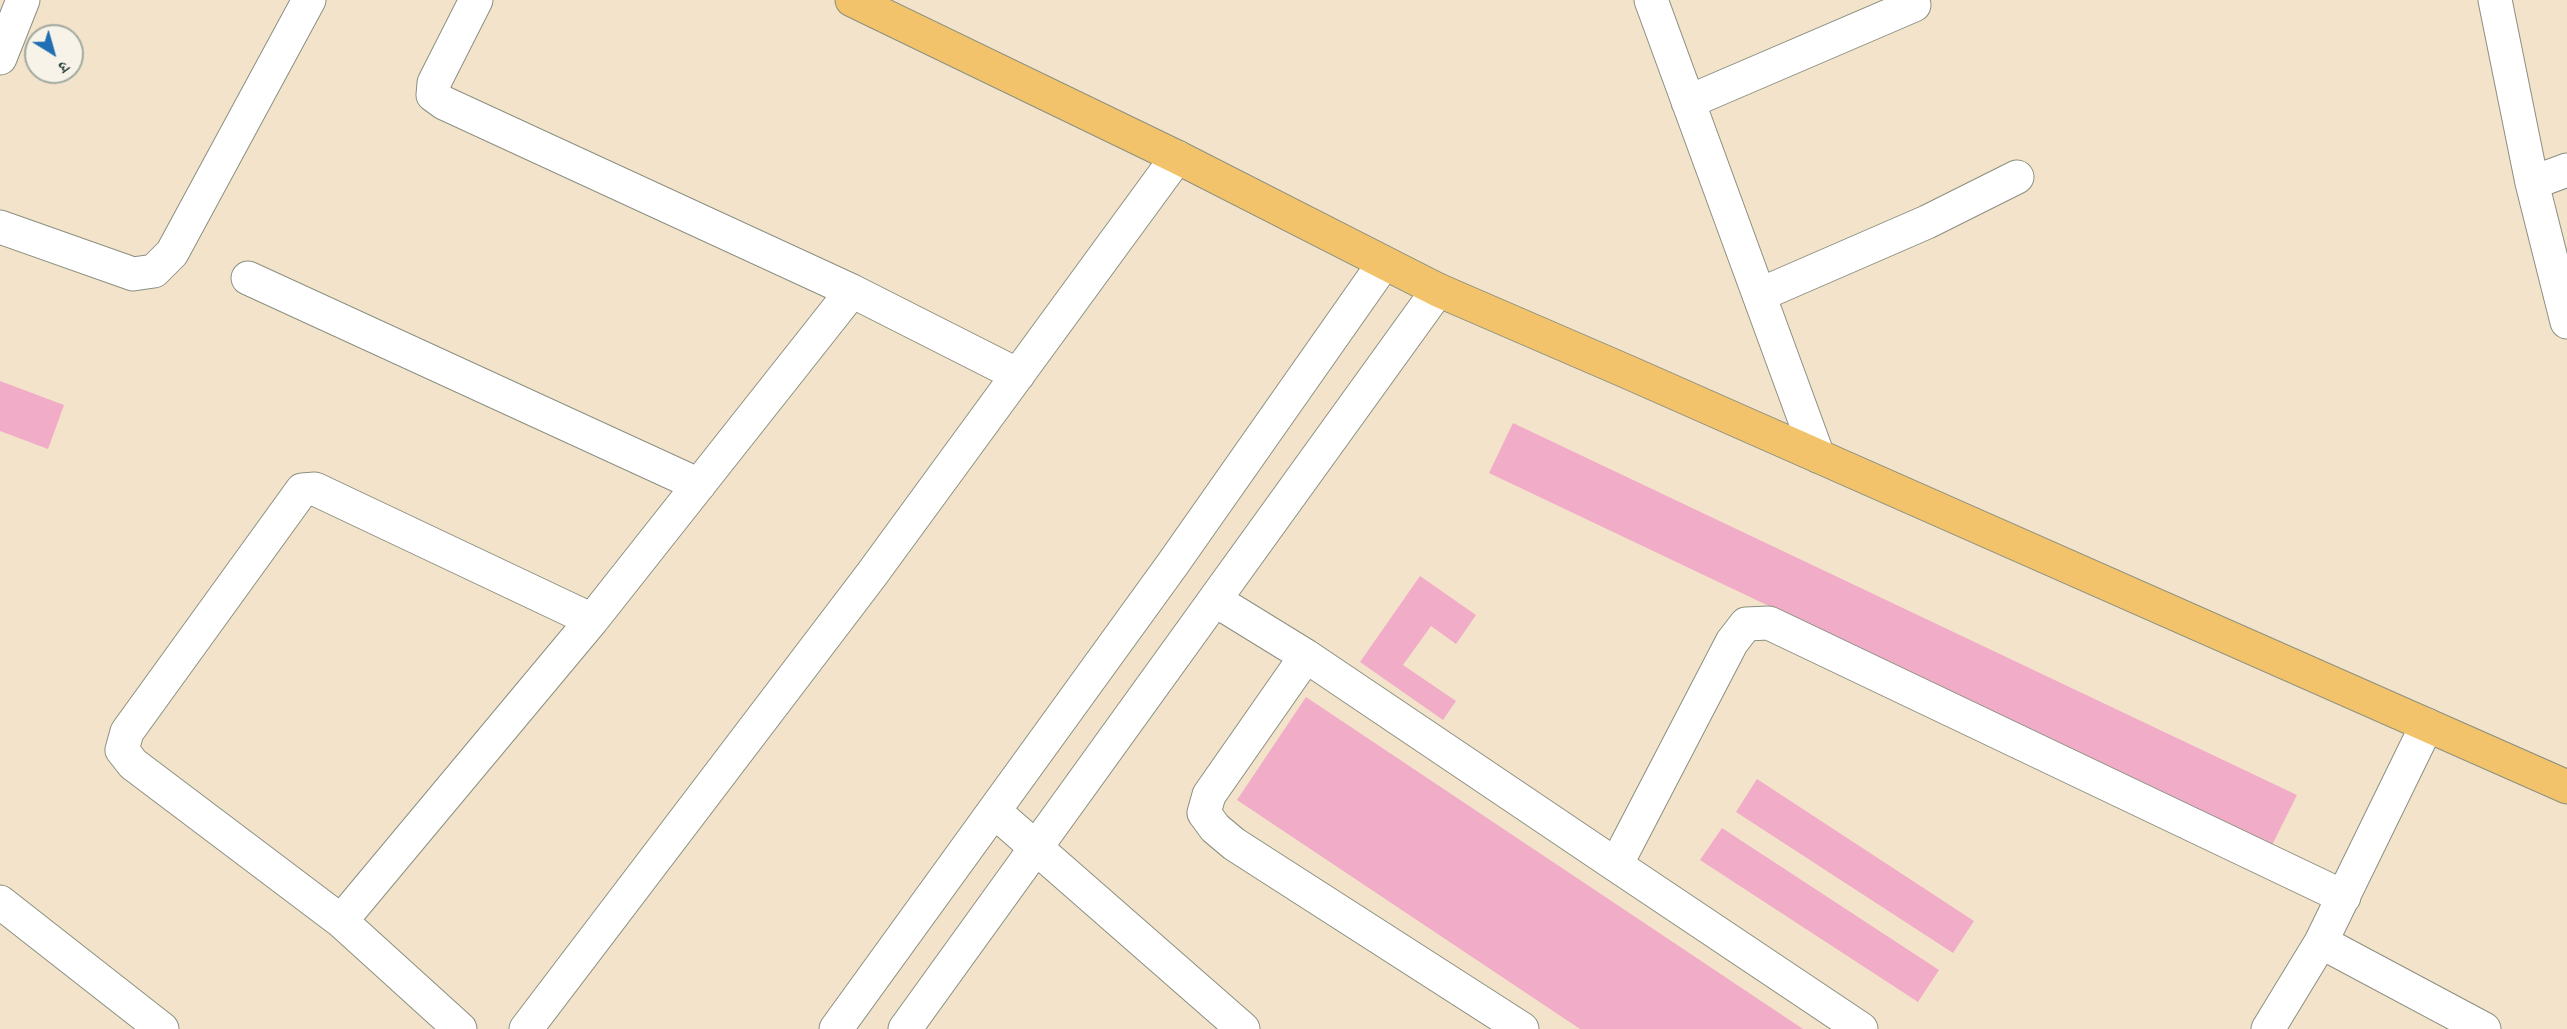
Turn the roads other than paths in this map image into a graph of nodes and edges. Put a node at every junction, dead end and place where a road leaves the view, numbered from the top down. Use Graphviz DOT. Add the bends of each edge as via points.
graph roads {
  1 [pos="23,0"];
  2 [pos="309,0"];
  3 [pos="476,0"];
  4 [pos="852,0"];
  5 [pos="1651,0"];
  6 [pos="2495,0"];
  7 [pos="1914,5"];
  8 [pos="0,58"];
  9 [pos="1688,102"];
  10 [pos="1177,157"];
  11 [pos="2567,170"];
  12 [pos="2017,177"];
  13 [pos="2532,183"];
  14 [pos="0,227"];
  15 [pos="1384,263"];
  16 [pos="248,278"];
  17 [pos="1438,290"];
  18 [pos="852,291"];
  19 [pos="1759,295"];
  20 [pos="2567,322"];
  21 [pos="1018,375"];
  22 [pos="1818,456"];
  23 [pos="699,485"];
  24 [pos="1215,600"];
  25 [pos="592,620"];
  26 [pos="1306,656"];
  27 [pos="2427,725"];
  28 [pos="2567,787"];
  29 [pos="994,811"];
  30 [pos="1037,847"];
  31 [pos="1616,865"];
  32 [pos="2344,897"];
  33 [pos="0,902"];
  34 [pos="341,921"];
  35 [pos="2321,942"];
  36 [pos="162,1029"];
  37 [pos="460,1029"];
  38 [pos="526,1029"];
  39 [pos="836,1029"];
  40 [pos="904,1029"];
  41 [pos="1243,1029"];
  42 [pos="1522,1029"];
  43 [pos="1862,1029"];
  44 [pos="2268,1029"];
  45 [pos="2484,1029"];
  1 -- 8 [label="street"];
  2 -- 14 [label="street" via="172,253 154,271 133,274"];
  3 -- 18 [label="street" via="434,83 434,95 439,99"];
  4 -- 10 [label="main road"];
  5 -- 9 [label="street"];
  6 -- 13 [label="street"];
  7 -- 9 [label="street"];
  9 -- 19 [label="street"];
  10 -- 15 [label="main road"];
  10 -- 21 [label="street"];
  11 -- 13 [label="street"];
  12 -- 19 [label="street" via="1927,222"];
  13 -- 20 [label="street"];
  15 -- 17 [label="main road"];
  15 -- 29 [label="street"];
  16 -- 23 [label="street"];
  17 -- 22 [label="main road"];
  17 -- 24 [label="street"];
  18 -- 21 [label="street"];
  18 -- 23 [label="street"];
  19 -- 22 [label="street"];
  21 -- 38 [label="street"];
  22 -- 27 [label="main road"];
  23 -- 25 [label="street"];
  24 -- 26 [label="street"];
  24 -- 30 [label="street"];
  25 -- 34 [label="street"];
  25 -- 34 [label="street" via="315,489 302,490 127,732 122,750 133,764"];
  26 -- 31 [label="street"];
  26 -- 42 [label="street" via="1209,795 1204,813 1234,844"];
  27 -- 28 [label="main road"];
  27 -- 32 [label="street"];
  29 -- 30 [label="street"];
  29 -- 39 [label="street"];
  30 -- 40 [label="street"];
  30 -- 41 [label="street"];
  31 -- 32 [label="street" via="1732,642 1746,624 1769,623"];
  31 -- 43 [label="street"];
  32 -- 35 [label="street"];
  33 -- 36 [label="street"];
  34 -- 37 [label="street"];
  35 -- 44 [label="street"];
  35 -- 45 [label="street"];
}
